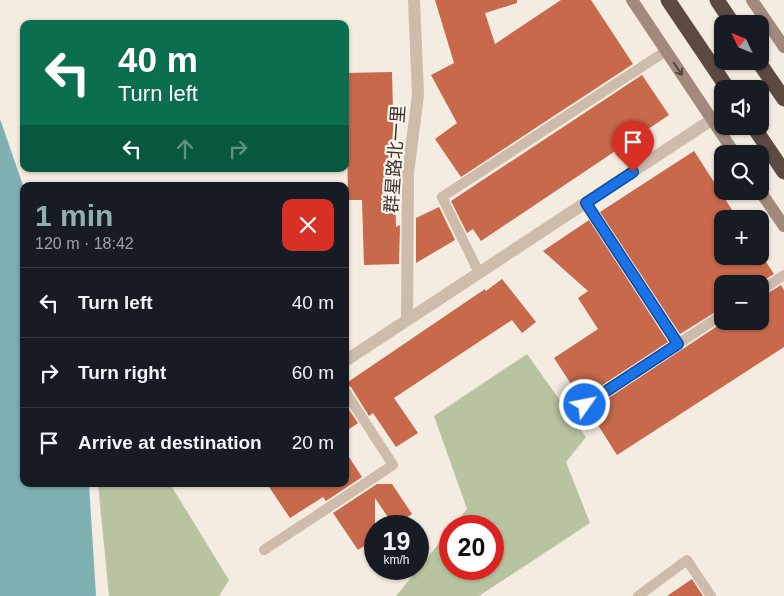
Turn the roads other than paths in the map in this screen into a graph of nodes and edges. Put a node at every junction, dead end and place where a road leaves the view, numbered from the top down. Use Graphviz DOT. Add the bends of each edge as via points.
graph roads {
  1 [pos="414,0"];
  2 [pos="632,0"];
  3 [pos="668,0"];
  4 [pos="717,0"];
  5 [pos="752,0"];
  6 [pos="727,15"];
  7 [pos="784,47"];
  8 [pos="666,51"];
  9 [pos="764,70"];
  10 [pos="722,80"];
  11 [pos="784,99"];
  12 [pos="714,112"];
  13 [pos="714,118"];
  14 [pos="759,135"];
  15 [pos="784,172"];
  16 [pos="766,200"];
  17 [pos="586,203"];
  18 [pos="784,226"];
  19 [pos="479,273"];
  20 [pos="784,275"];
  21 [pos="769,285"];
  22 [pos="407,320"];
  23 [pos="714,320"];
  24 [pos="678,344"];
  25 [pos="349,358"];
  26 [pos="349,397"];
  27 [pos="585,405"];
  28 [pos="264,550"];
  29 [pos="638,596"];
  30 [pos="711,596"];
  1 -- 22 [label="street, 群星路北一里" via="418,95 408,173"];
  2 -- 8 [label="street"];
  3 -- 10 [label="highway"];
  4 -- 6 [label="highway"];
  5 -- 7 [label="street"];
  8 -- 12 [label="street, one-way"];
  8 -- 19 [label="lane" via="442,197"];
  9 -- 11 [label="highway"];
  13 -- 17 [label="street"];
  14 -- 15 [label="highway"];
  16 -- 18 [label="street"];
  17 -- 19 [label="street"];
  17 -- 24 [label="lane"];
  19 -- 22 [label="street"];
  20 -- 21 [label="lane"];
  22 -- 25 [label="street"];
  23 -- 24 [label="lane"];
  24 -- 27 [label="lane"];
  26 -- 28 [label="lane" via="393,465"];
  29 -- 30 [label="lane" via="687,560"];
}
